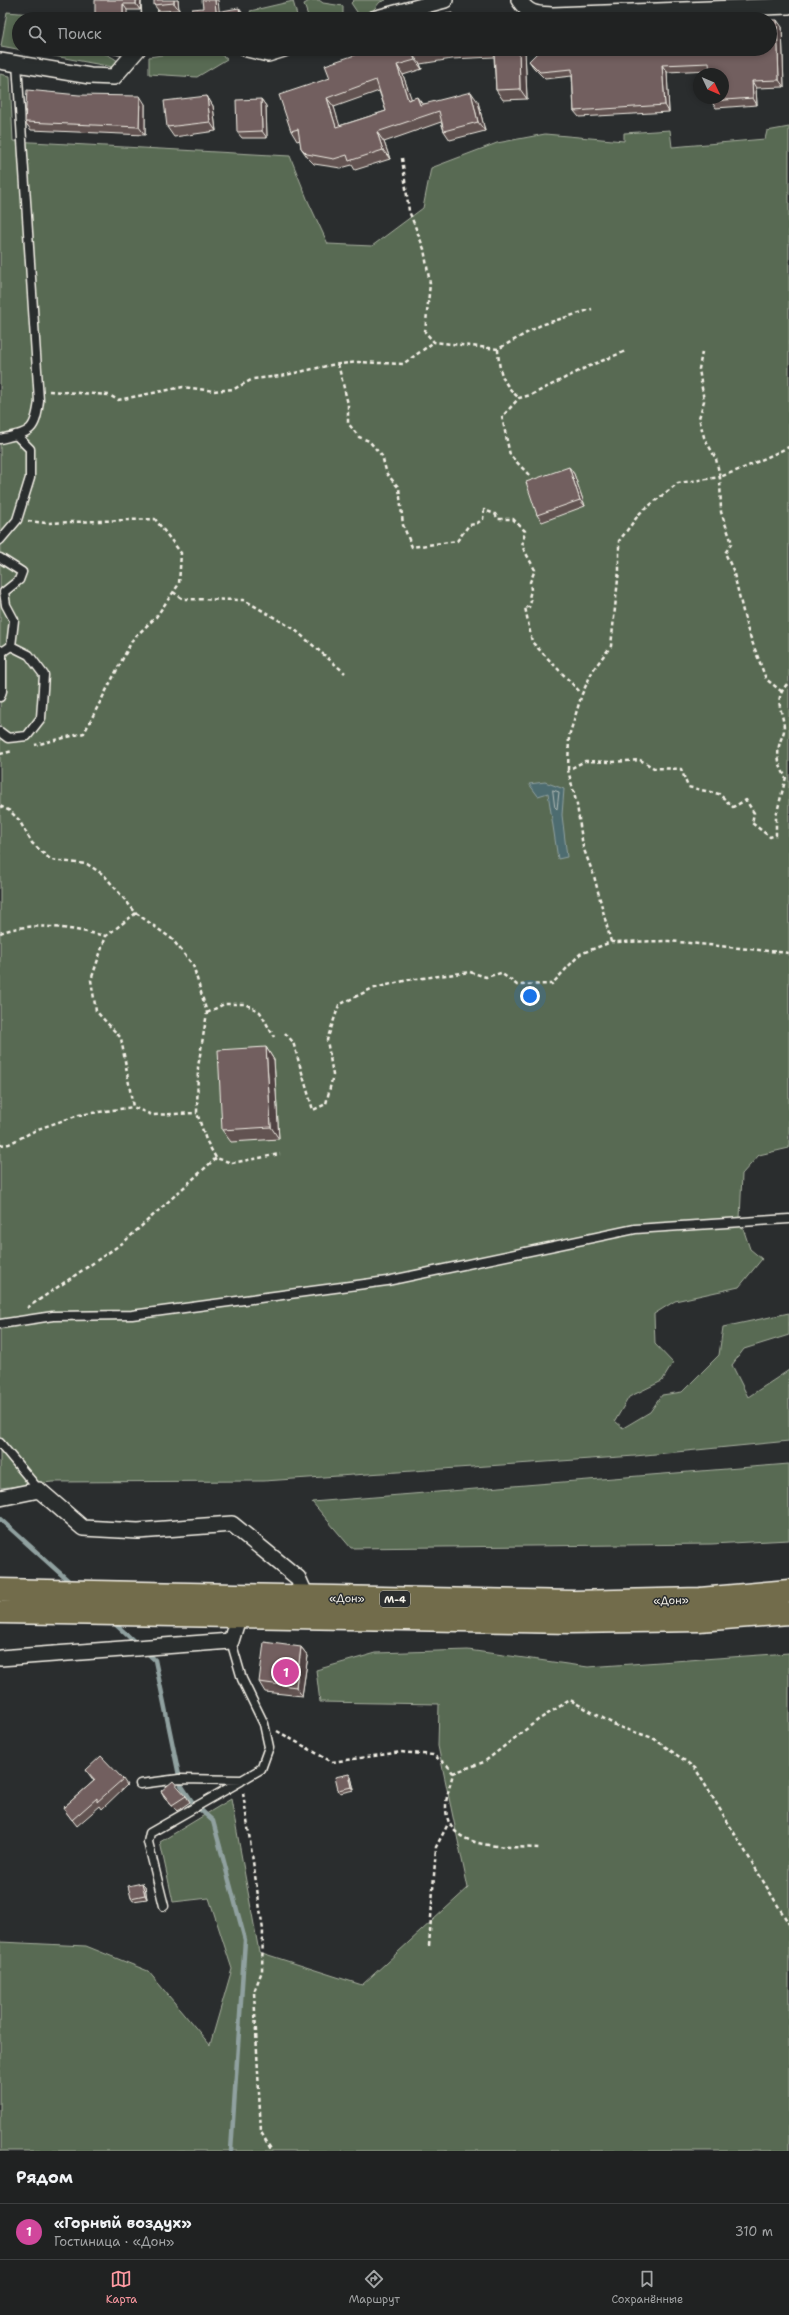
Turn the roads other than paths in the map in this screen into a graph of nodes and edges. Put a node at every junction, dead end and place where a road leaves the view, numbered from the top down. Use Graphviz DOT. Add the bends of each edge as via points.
graph roads {
  1 [pos="149,0"];
  2 [pos="445,0"];
  3 [pos="520,0"];
  4 [pos="406,5"];
  5 [pos="789,6"];
  6 [pos="150,12"];
  7 [pos="390,12"];
  8 [pos="529,12"];
  9 [pos="632,12"];
  10 [pos="132,56"];
  11 [pos="0,61"];
  12 [pos="17,63"];
  13 [pos="16,435"];
  14 [pos="0,439"];
  15 [pos="0,540"];
  16 [pos="0,558"];
  17 [pos="11,646"];
  18 [pos="1,651"];
  19 [pos="0,697"];
  20 [pos="0,732"];
  21 [pos="789,1219"];
  22 [pos="0,1324"];
  23 [pos="0,1443"];
  24 [pos="39,1490"];
  25 [pos="0,1498"];
  26 [pos="0,1590"];
  27 [pos="789,1591"];
  28 [pos="307,1598"];
  29 [pos="0,1612"];
  30 [pos="789,1613"];
  31 [pos="239,1616"];
  32 [pos="231,1641"];
  33 [pos="0,1658"];
  34 [pos="242,1780"];
  35 [pos="140,1784"];
  36 [pos="164,1906"];
  1 -- 6 [label="street"];
  2 -- 4 [label="street"];
  3 -- 8 [label="street"];
  4 -- 7 [label="street"];
  5 -- 9 [label="street"];
  10 -- 12 [label="street" via="114,76 90,76"];
  11 -- 12 [label="street"];
  12 -- 13 [label="lane" via="39,401 36,422 29,431"];
  13 -- 14 [label="lane"];
  13 -- 15 [label="lane" via="30,449 30,478 17,520"];
  16 -- 17 [label="lane" via="22,572 19,580 4,592 6,606 14,620"];
  17 -- 18 [label="lane"];
  17 -- 20 [label="lane" via="29,655 44,675 41,718 27,736 8,738"];
  18 -- 19 [label="lane"];
  21 -- 22 [label="lane" via="635,1229 387,1281 132,1315 52,1316"];
  23 -- 24 [label="lane"];
  24 -- 25 [label="street"];
  24 -- 28 [label="street" via="83,1528 138,1531 232,1524 298,1578"];
  26 -- 28 [label="highway, «Дон» / М-4"];
  27 -- 28 [label="highway, «Дон» / М-4" via="700,1599 573,1602"];
  29 -- 31 [label="highway, «Дон» / М-4"];
  30 -- 31 [label="highway, «Дон» / М-4" via="699,1620 570,1622"];
  31 -- 32 [label="street"];
  32 -- 33 [label="street"];
  32 -- 34 [label="lane" via="242,1679 264,1724 269,1747 260,1769"];
  34 -- 35 [label="lane" via="179,1779"];
  34 -- 36 [label="lane" via="150,1833 148,1842"];
}
